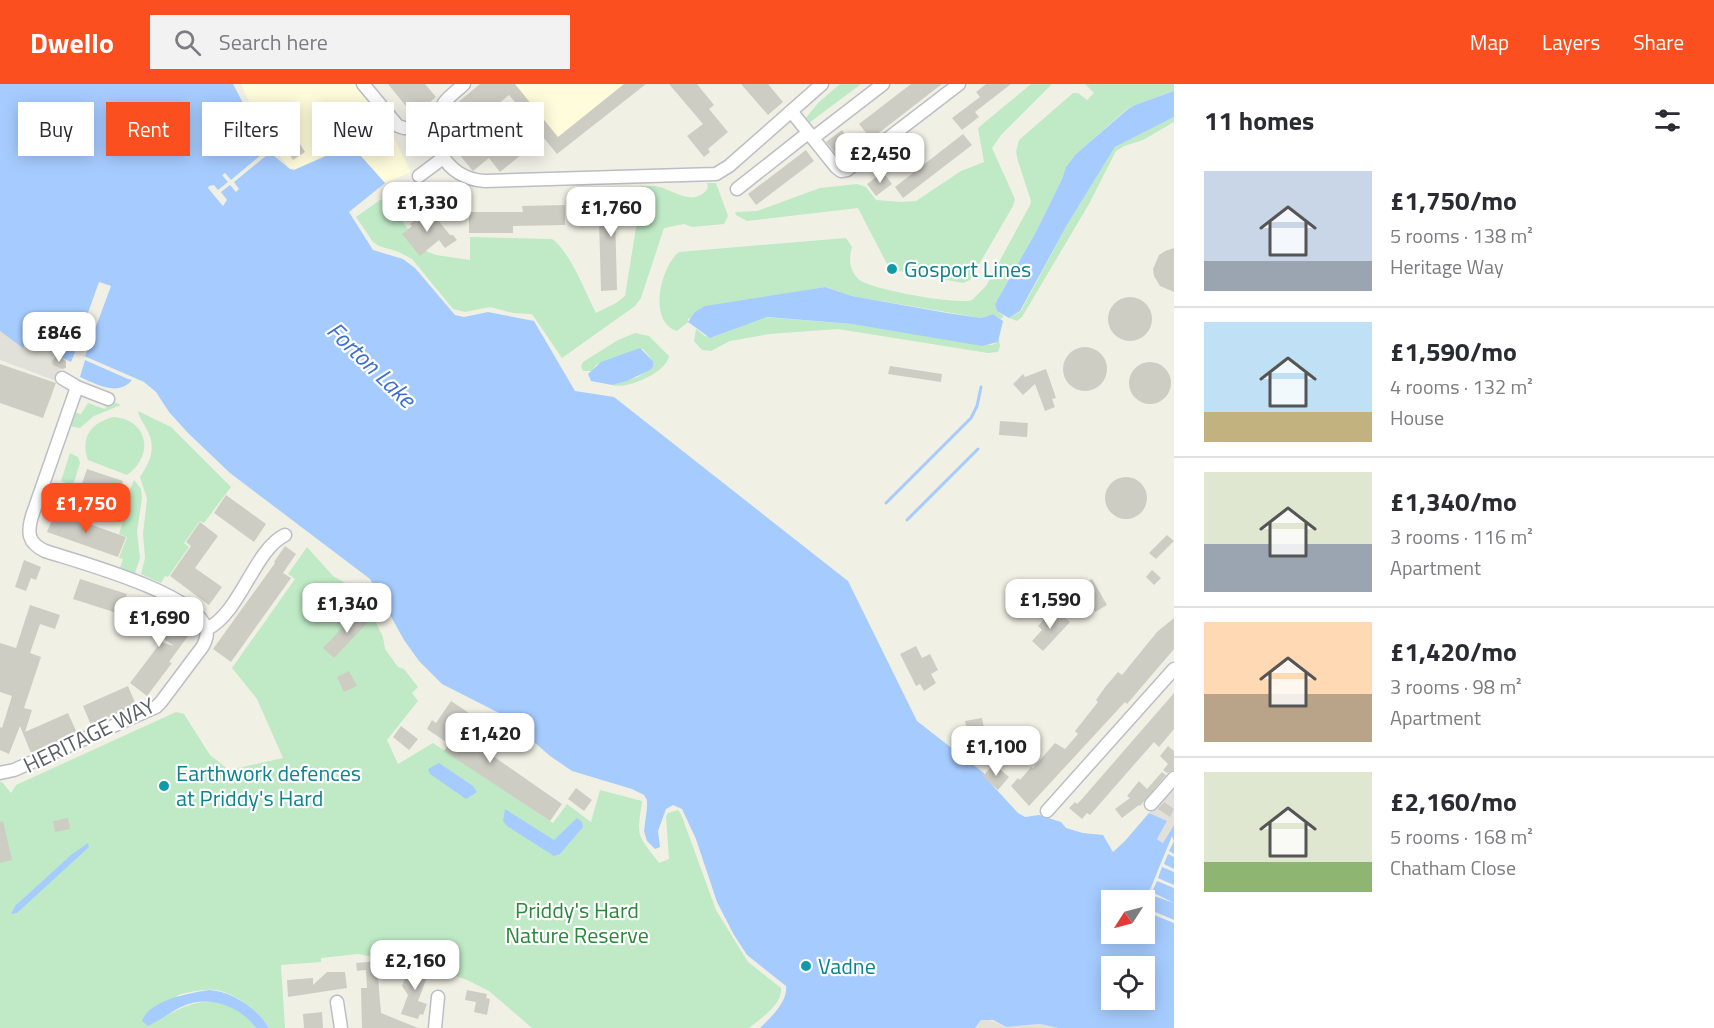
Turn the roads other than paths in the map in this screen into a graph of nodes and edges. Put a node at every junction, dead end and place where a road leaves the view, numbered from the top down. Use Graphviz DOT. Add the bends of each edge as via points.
graph roads {
  1 [pos="363,84"];
  2 [pos="464,84"];
  3 [pos="822,84"];
  4 [pos="883,84"];
  5 [pos="958,84"];
  6 [pos="445,102"];
  7 [pos="791,111"];
  8 [pos="406,126"];
  9 [pos="811,135"];
  10 [pos="443,158"];
  11 [pos="419,176"];
  12 [pos="737,189"];
  13 [pos="62,378"];
  14 [pos="77,387"];
  15 [pos="108,399"];
  16 [pos="285,535"];
  17 [pos="207,629"];
  18 [pos="1174,669"];
  19 [pos="0,773"];
  20 [pos="1174,778"];
  21 [pos="1151,804"];
  22 [pos="1047,811"];
  23 [pos="438,998"];
  24 [pos="337,1002"];
  25 [pos="341,1028"];
  26 [pos="435,1028"];
  1 -- 8 [label="street" via="398,126"];
  2 -- 6 [label="street"];
  3 -- 7 [label="street"];
  4 -- 9 [label="street"];
  5 -- 9 [label="street" via="848,170 836,167"];
  7 -- 9 [label="street"];
  7 -- 10 [label="street" via="729,166 712,175 480,181 457,173"];
  9 -- 12 [label="street"];
  10 -- 11 [label="street"];
  13 -- 14 [label="street"];
  14 -- 15 [label="street"];
  14 -- 17 [label="street" via="28,529 31,541 45,551 158,589 196,614"];
  16 -- 17 [label="street" via="270,548 221,620"];
  17 -- 19 [label="street, HERITAGE WAY" via="203,646 158,705"];
  18 -- 22 [label="street"];
  20 -- 21 [label="street"];
  23 -- 26 [label="street"];
  24 -- 25 [label="street"];
}
